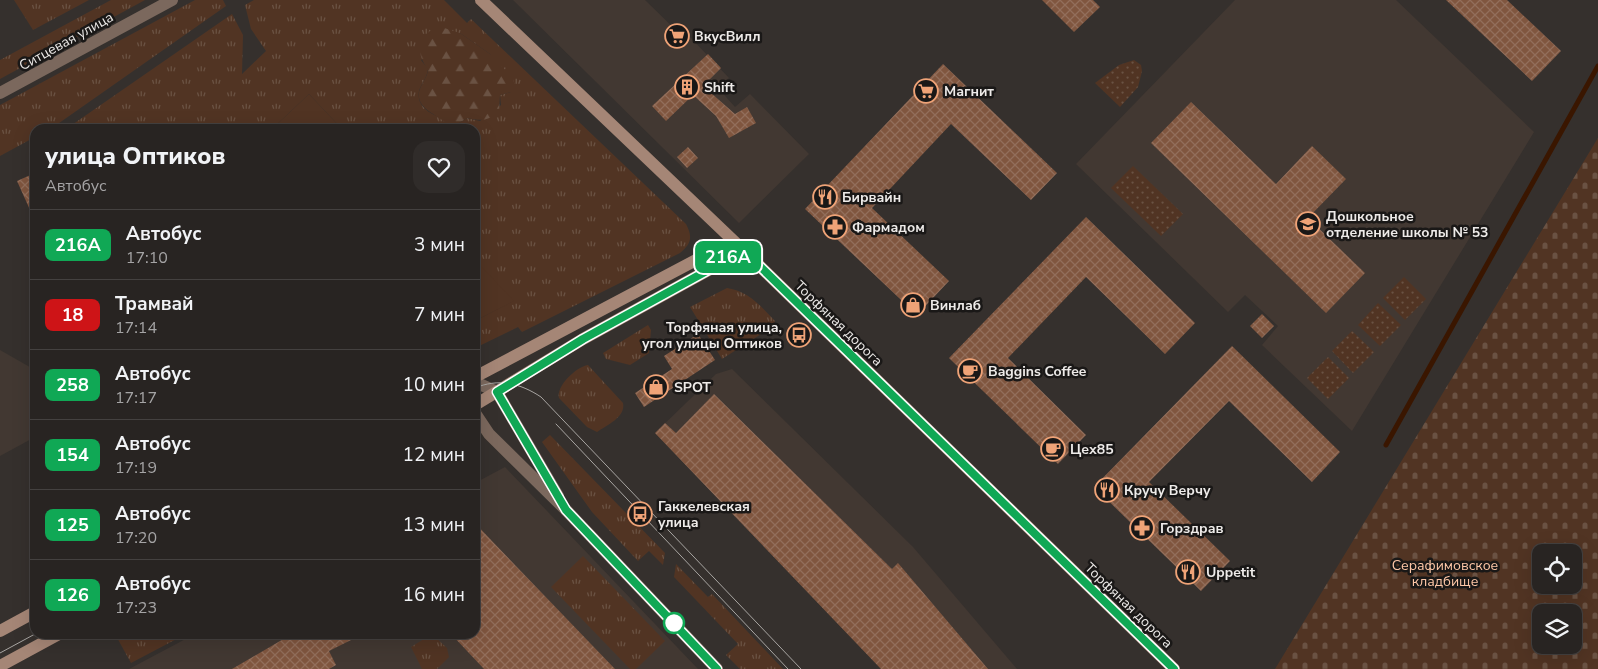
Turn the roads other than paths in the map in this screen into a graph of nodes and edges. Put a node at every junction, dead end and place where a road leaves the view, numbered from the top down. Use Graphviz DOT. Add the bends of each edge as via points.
graph roads {
  1 [pos="172,0"];
  2 [pos="481,0"];
  3 [pos="0,93"];
  4 [pos="738,245"];
  5 [pos="480,373"];
  6 [pos="480,384"];
  7 [pos="497,392"];
  8 [pos="480,402"];
  9 [pos="480,420"];
  10 [pos="566,510"];
  11 [pos="30,615"];
  12 [pos="0,631"];
  13 [pos="50,639"];
  14 [pos="0,666"];
  15 [pos="717,669"];
  16 [pos="1174,669"];
  1 -- 3 [label="street, Ситцевая улица"];
  2 -- 4 [label="main road, Торфяная дорога"];
  4 -- 5 [label="main road" via="715,250"];
  4 -- 7 [label="main road" via="723,262 583,339"];
  4 -- 16 [label="main road, Торфяная дорога"];
  6 -- 7 [label="street"];
  7 -- 8 [label="main road"];
  7 -- 10 [label="street"];
  9 -- 10 [label="street" via="489,434"];
  10 -- 15 [label="street"];
  11 -- 12 [label="main road"];
  13 -- 14 [label="main road"];
}
